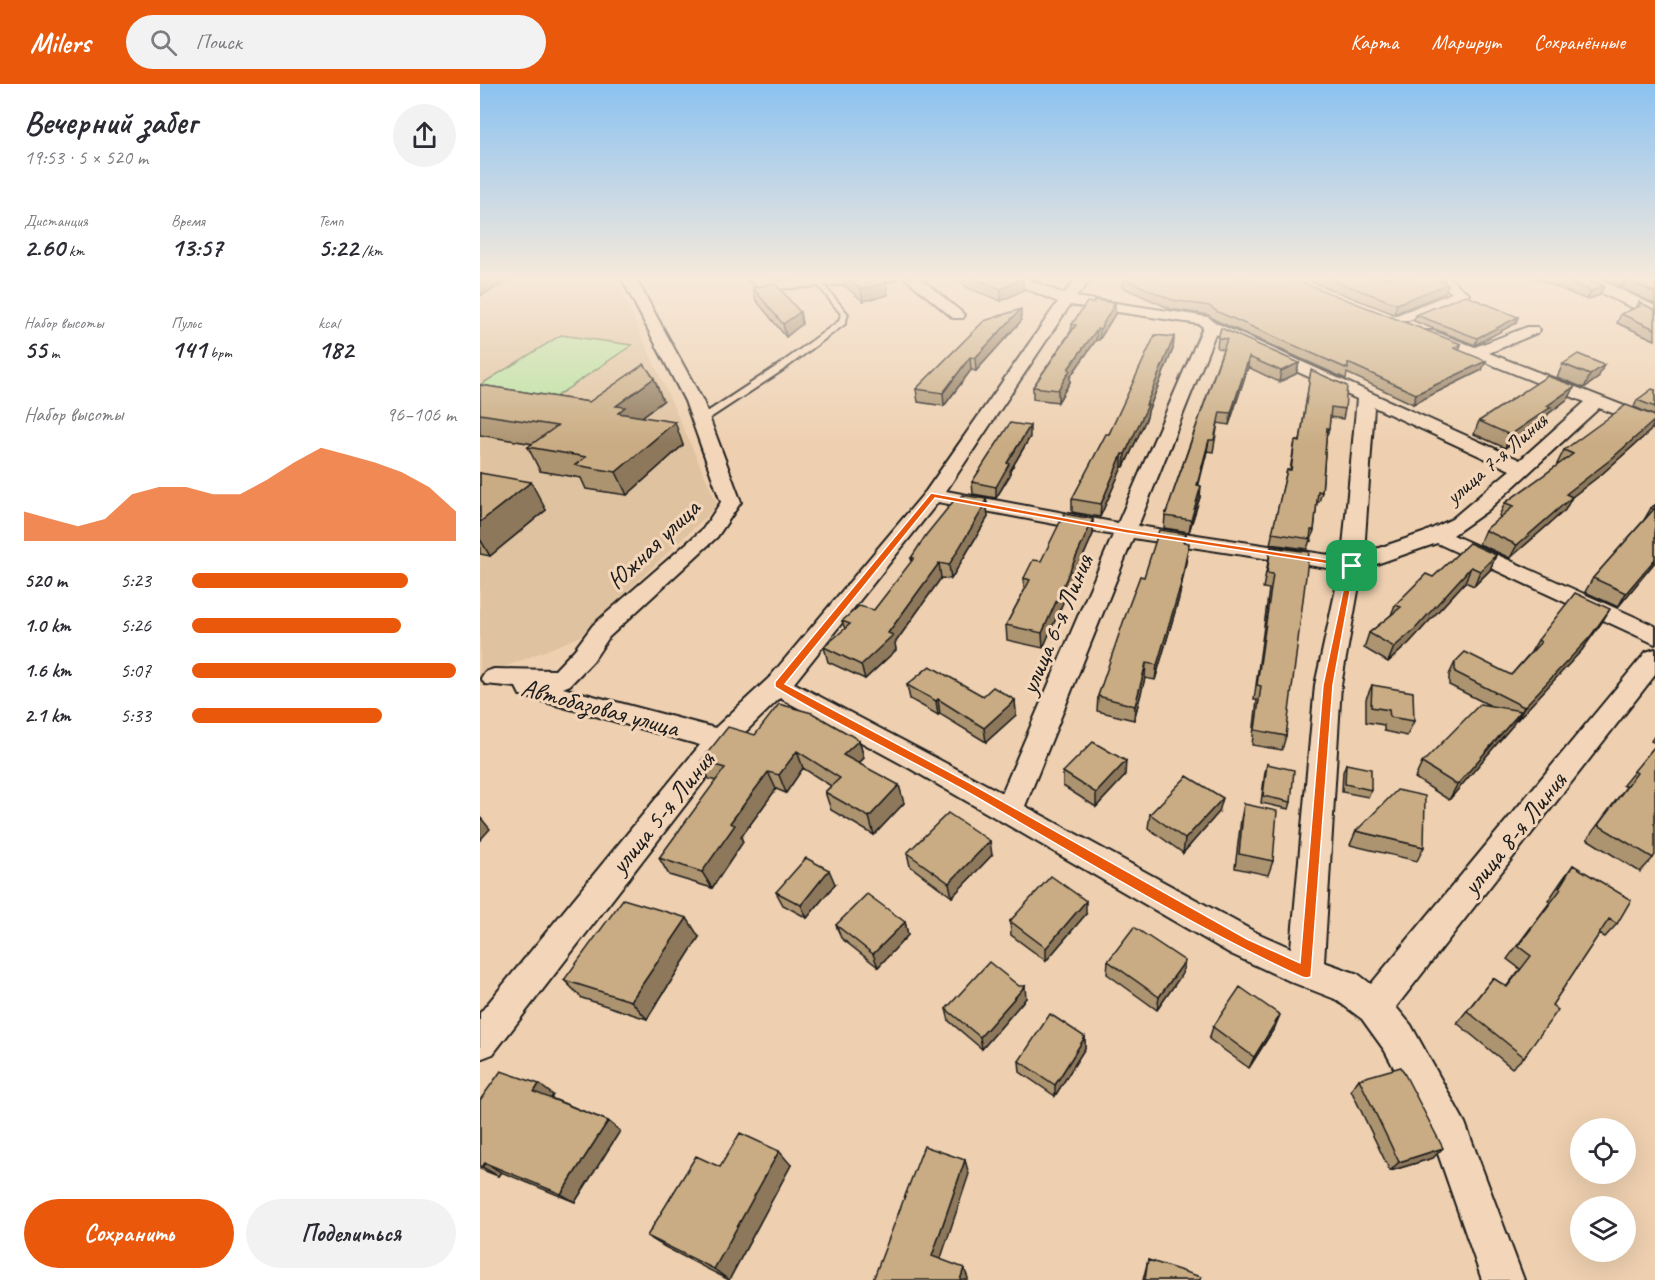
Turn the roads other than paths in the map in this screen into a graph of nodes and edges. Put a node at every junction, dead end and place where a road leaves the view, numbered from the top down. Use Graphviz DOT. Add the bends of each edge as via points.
graph roads {
  1 [pos="658,333"];
  2 [pos="828,333"];
  3 [pos="1044,333"];
  4 [pos="1208,333"];
  5 [pos="1226,333"];
  6 [pos="1425,333"];
  7 [pos="1525,333"];
  8 [pos="1474,352"];
  9 [pos="1366,397"];
  10 [pos="1597,401"];
  11 [pos="701,420"];
  12 [pos="1655,424"];
  13 [pos="1522,468"];
  14 [pos="933,495"];
  15 [pos="1126,531"];
  16 [pos="1437,535"];
  17 [pos="1352,566"];
  18 [pos="1655,636"];
  19 [pos="1655,658"];
  20 [pos="487,681"];
  21 [pos="778,685"];
  22 [pos="720,740"];
  23 [pos="1009,810"];
  24 [pos="1306,972"];
  25 [pos="1374,1007"];
  26 [pos="480,1041"];
  27 [pos="1503,1280"];
  1 -- 11 [label="street, Южная улица"];
  2 -- 11 [label="lane"];
  3 -- 14 [label="street, улица 5-я Линия"];
  4 -- 15 [label="street, улица 6-я Линия"];
  5 -- 9 [label="street"];
  6 -- 8 [label="street"];
  7 -- 8 [label="street"];
  8 -- 10 [label="street"];
  9 -- 13 [label="street"];
  9 -- 17 [label="street"];
  10 -- 12 [label="street"];
  10 -- 13 [label="street, улица 7-я Линия"];
  11 -- 20 [label="street, Южная улица" via="731,502 710,533 601,631 561,679"];
  13 -- 16 [label="street, улица 7-я Линия" via="1480,507"];
  14 -- 15 [label="street"];
  14 -- 21 [label="street, улица 5-я Линия"];
  15 -- 17 [label="street"];
  15 -- 23 [label="street, улица 6-я Линия"];
  16 -- 17 [label="street, улица 7-я Линия"];
  16 -- 18 [label="street"];
  17 -- 24 [label="street" via="1328,685"];
  19 -- 25 [label="street, улица 8-я Линия"];
  20 -- 22 [label="street, Автобазовая улица"];
  21 -- 22 [label="street, улица 5-я Линия"];
  21 -- 23 [label="street"];
  22 -- 26 [label="street, улица 5-я Линия"];
  23 -- 24 [label="street" via="1243,943"];
  24 -- 25 [label="street" via="1347,986"];
  25 -- 27 [label="street" via="1398,1038 1450,1137"];
}
